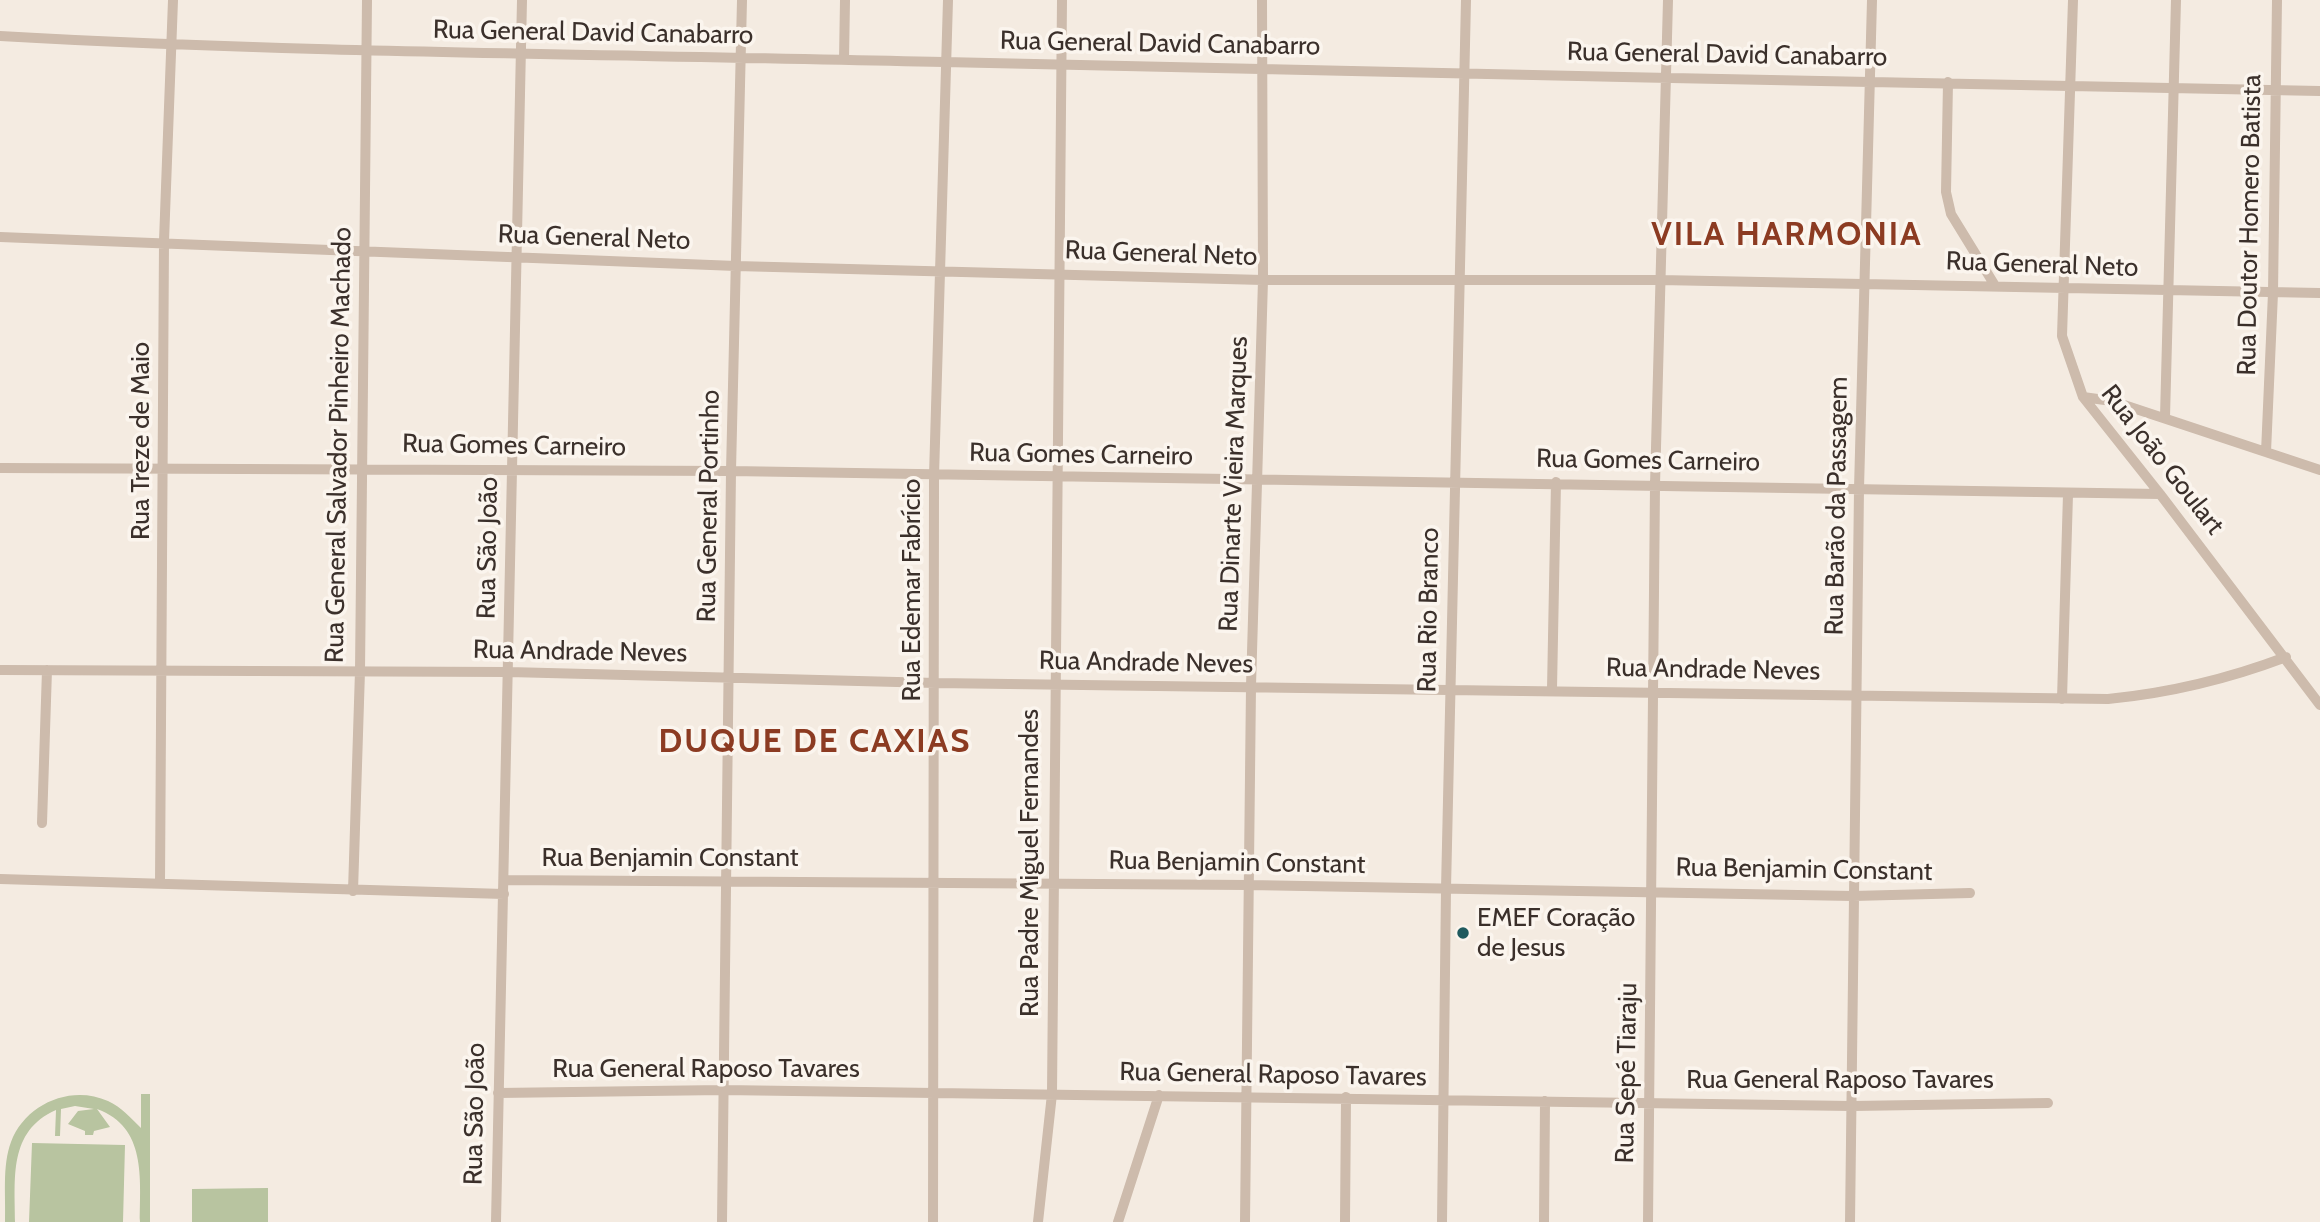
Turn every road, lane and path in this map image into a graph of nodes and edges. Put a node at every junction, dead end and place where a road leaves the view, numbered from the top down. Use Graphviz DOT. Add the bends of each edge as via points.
graph roads {
  1 [pos="173,0"];
  2 [pos="368,0"];
  3 [pos="522,0"];
  4 [pos="742,0"];
  5 [pos="845,0"];
  6 [pos="948,0"];
  7 [pos="1062,0"];
  8 [pos="1262,0"];
  9 [pos="1466,0"];
  10 [pos="1668,0"];
  11 [pos="1872,0"];
  12 [pos="2073,0"];
  13 [pos="2176,0"];
  14 [pos="2277,0"];
  15 [pos="0,36"];
  16 [pos="172,46"];
  17 [pos="366,50"];
  18 [pos="520,56"];
  19 [pos="740,58"];
  20 [pos="844,60"];
  21 [pos="947,62"];
  22 [pos="1062,66"];
  23 [pos="1262,68"];
  24 [pos="1465,73"];
  25 [pos="1666,78"];
  26 [pos="1870,80"];
  27 [pos="1948,82"];
  28 [pos="2071,86"];
  29 [pos="2173,88"];
  30 [pos="2276,90"];
  31 [pos="2320,91"];
  32 [pos="0,237"];
  33 [pos="164,242"];
  34 [pos="364,253"];
  35 [pos="515,258"];
  36 [pos="736,267"];
  37 [pos="938,271"];
  38 [pos="1060,273"];
  39 [pos="1263,280"];
  40 [pos="1459,280"];
  41 [pos="1660,280"];
  42 [pos="1863,284"];
  43 [pos="1994,284"];
  44 [pos="2063,288"];
  45 [pos="2170,292"];
  46 [pos="2273,293"];
  47 [pos="2320,293"];
  48 [pos="2083,397"];
  49 [pos="2165,417"];
  50 [pos="2266,452"];
  51 [pos="362,467"];
  52 [pos="0,468"];
  53 [pos="513,469"];
  54 [pos="164,470"];
  55 [pos="2320,470"];
  56 [pos="732,471"];
  57 [pos="934,476"];
  58 [pos="1059,478"];
  59 [pos="1456,480"];
  60 [pos="1257,481"];
  61 [pos="1556,482"];
  62 [pos="1655,485"];
  63 [pos="1859,489"];
  64 [pos="2068,494"];
  65 [pos="2160,494"];
  66 [pos="2286,657"];
  67 [pos="0,670"];
  68 [pos="47,670"];
  69 [pos="359,671"];
  70 [pos="160,672"];
  71 [pos="509,672"];
  72 [pos="729,679"];
  73 [pos="936,683"];
  74 [pos="1054,685"];
  75 [pos="1251,687"];
  76 [pos="1552,689"];
  77 [pos="1450,690"];
  78 [pos="1654,692"];
  79 [pos="1857,696"];
  80 [pos="2062,699"];
  81 [pos="2320,705"];
  82 [pos="42,823"];
  83 [pos="0,880"];
  84 [pos="504,880"];
  85 [pos="725,880"];
  86 [pos="160,882"];
  87 [pos="934,882"];
  88 [pos="1053,883"];
  89 [pos="1249,885"];
  90 [pos="1446,889"];
  91 [pos="1652,890"];
  92 [pos="353,891"];
  93 [pos="1970,893"];
  94 [pos="504,894"];
  95 [pos="1853,896"];
  96 [pos="723,1090"];
  97 [pos="498,1093"];
  98 [pos="935,1093"];
  99 [pos="1052,1094"];
  100 [pos="1159,1096"];
  101 [pos="1346,1097"];
  102 [pos="1246,1098"];
  103 [pos="1444,1101"];
  104 [pos="1545,1101"];
  105 [pos="1649,1102"];
  106 [pos="2048,1103"];
  107 [pos="1852,1106"];
  108 [pos="496,1222"];
  109 [pos="722,1222"];
  110 [pos="933,1222"];
  111 [pos="1038,1222"];
  112 [pos="1118,1222"];
  113 [pos="1245,1222"];
  114 [pos="1345,1222"];
  115 [pos="1442,1222"];
  116 [pos="1544,1222"];
  117 [pos="1647,1222"];
  118 [pos="1850,1222"];
  1 -- 16 [label="street, Rua Treze de Maio"];
  2 -- 17 [label="street, Rua General Salvador Pinheiro Machado"];
  3 -- 18 [label="street, Rua São João"];
  4 -- 19 [label="street, Rua General Portinho"];
  5 -- 20 [label="street"];
  6 -- 21 [label="street, Rua Edemar Fabrício"];
  7 -- 22 [label="street, Rua Padre Miguel Fernandes"];
  8 -- 23 [label="street, Rua Dinarte Vieira Marques"];
  9 -- 24 [label="street, Rua Rio Branco"];
  10 -- 25 [label="street, Rua Sepé Tiaraju"];
  11 -- 26 [label="street, Rua Barão da Passagem"];
  12 -- 28 [label="street, Rua João Goulart"];
  13 -- 29 [label="street"];
  14 -- 30 [label="street, Rua Doutor Homero Batista"];
  15 -- 16 [label="street, Rua General David Canabarro"];
  16 -- 17 [label="street, Rua General David Canabarro"];
  16 -- 33 [label="street, Rua Treze de Maio"];
  17 -- 18 [label="street, Rua General David Canabarro"];
  17 -- 34 [label="street, Rua General Salvador Pinheiro Machado"];
  18 -- 19 [label="street, Rua General David Canabarro"];
  18 -- 35 [label="street, Rua São João"];
  19 -- 20 [label="street, Rua General David Canabarro"];
  19 -- 36 [label="street, Rua General Portinho"];
  20 -- 21 [label="street, Rua General David Canabarro"];
  21 -- 22 [label="street, Rua General David Canabarro"];
  21 -- 37 [label="street, Rua Edemar Fabrício"];
  22 -- 23 [label="street, Rua General David Canabarro"];
  22 -- 38 [label="street, Rua Padre Miguel Fernandes"];
  23 -- 24 [label="street, Rua General David Canabarro"];
  23 -- 39 [label="street, Rua Dinarte Vieira Marques"];
  24 -- 25 [label="street, Rua General David Canabarro"];
  24 -- 40 [label="street, Rua Rio Branco"];
  25 -- 26 [label="street, Rua General David Canabarro"];
  25 -- 41 [label="street, Rua Sepé Tiaraju"];
  26 -- 27 [label="street, Rua General David Canabarro"];
  26 -- 42 [label="street, Rua Barão da Passagem"];
  27 -- 28 [label="street, Rua General David Canabarro"];
  27 -- 43 [label="street" via="1946,192 1951,214"];
  28 -- 29 [label="street, Rua General David Canabarro"];
  28 -- 44 [label="street, Rua João Goulart"];
  29 -- 30 [label="street, Rua General David Canabarro"];
  29 -- 45 [label="street"];
  30 -- 31 [label="street, Rua General David Canabarro"];
  30 -- 46 [label="street, Rua Doutor Homero Batista"];
  32 -- 33 [label="street, Rua General Neto"];
  33 -- 34 [label="street, Rua General Neto"];
  33 -- 54 [label="street, Rua Treze de Maio"];
  34 -- 35 [label="street, Rua General Neto"];
  34 -- 51 [label="street, Rua General Salvador Pinheiro Machado"];
  35 -- 36 [label="street, Rua General Neto"];
  35 -- 53 [label="street, Rua São João"];
  36 -- 37 [label="street, Rua General Neto"];
  36 -- 56 [label="street, Rua General Portinho"];
  37 -- 38 [label="street, Rua General Neto"];
  37 -- 57 [label="street, Rua Edemar Fabrício"];
  38 -- 39 [label="street, Rua General Neto"];
  38 -- 58 [label="street, Rua Padre Miguel Fernandes"];
  39 -- 40 [label="street, Rua General Neto"];
  39 -- 60 [label="street, Rua Dinarte Vieira Marques"];
  40 -- 41 [label="street, Rua General Neto"];
  40 -- 59 [label="street, Rua Rio Branco"];
  41 -- 42 [label="street, Rua General Neto"];
  41 -- 62 [label="street, Rua Sepé Tiaraju"];
  42 -- 43 [label="street, Rua General Neto"];
  42 -- 63 [label="street, Rua Barão da Passagem"];
  43 -- 44 [label="street, Rua General Neto"];
  44 -- 45 [label="street, Rua General Neto"];
  44 -- 48 [label="street, Rua João Goulart" via="2062,336"];
  45 -- 46 [label="street, Rua General Neto"];
  45 -- 49 [label="street"];
  46 -- 47 [label="street, Rua General Neto"];
  46 -- 50 [label="street, Rua Doutor Homero Batista"];
  48 -- 49 [label="street"];
  48 -- 65 [label="street, Rua João Goulart"];
  49 -- 50 [label="street"];
  50 -- 55 [label="street"];
  51 -- 53 [label="street, Rua Gomes Carneiro"];
  51 -- 54 [label="street, Rua Gomes Carneiro"];
  51 -- 69 [label="street, Rua General Salvador Pinheiro Machado"];
  52 -- 54 [label="street, Rua Gomes Carneiro"];
  53 -- 56 [label="street, Rua Gomes Carneiro"];
  53 -- 71 [label="street, Rua São João"];
  54 -- 70 [label="street, Rua Treze de Maio"];
  56 -- 57 [label="street, Rua Gomes Carneiro"];
  56 -- 72 [label="street, Rua General Portinho"];
  57 -- 58 [label="street, Rua Gomes Carneiro"];
  57 -- 73 [label="street, Rua Edemar Fabrício"];
  58 -- 60 [label="street, Rua Gomes Carneiro"];
  58 -- 74 [label="street, Rua Padre Miguel Fernandes"];
  59 -- 60 [label="street, Rua Gomes Carneiro"];
  59 -- 61 [label="street, Rua Gomes Carneiro"];
  59 -- 77 [label="street, Rua Rio Branco"];
  60 -- 75 [label="street, Rua Dinarte Vieira Marques"];
  61 -- 62 [label="street, Rua Gomes Carneiro"];
  61 -- 76 [label="street"];
  62 -- 63 [label="street, Rua Gomes Carneiro"];
  62 -- 78 [label="street, Rua Sepé Tiaraju"];
  63 -- 64 [label="street, Rua Gomes Carneiro"];
  63 -- 79 [label="street, Rua Barão da Passagem"];
  64 -- 65 [label="street, Rua Gomes Carneiro"];
  64 -- 80 [label="street"];
  65 -- 66 [label="street, Rua João Goulart"];
  66 -- 80 [label="street, Rua Andrade Neves" via="2211,683 2152,695"];
  66 -- 81 [label="street, Rua João Goulart"];
  67 -- 68 [label="street, Rua Andrade Neves"];
  68 -- 70 [label="street, Rua Andrade Neves"];
  68 -- 82 [label="street"];
  69 -- 70 [label="street, Rua Andrade Neves"];
  69 -- 71 [label="street, Rua Andrade Neves"];
  69 -- 92 [label="street, Rua General Salvador Pinheiro Machado"];
  70 -- 86 [label="street, Rua Treze de Maio"];
  71 -- 72 [label="street, Rua Andrade Neves"];
  71 -- 84 [label="street, Rua São João"];
  72 -- 73 [label="street, Rua Andrade Neves"];
  72 -- 85 [label="street, Rua General Portinho"];
  73 -- 74 [label="street, Rua Andrade Neves"];
  73 -- 87 [label="street, Rua Edemar Fabrício"];
  74 -- 75 [label="street, Rua Andrade Neves"];
  74 -- 88 [label="street, Rua Padre Miguel Fernandes"];
  75 -- 77 [label="street, Rua Andrade Neves"];
  75 -- 89 [label="street, Rua Dinarte Vieira Marques"];
  76 -- 77 [label="street, Rua Andrade Neves"];
  76 -- 78 [label="street, Rua Andrade Neves"];
  77 -- 90 [label="street, Rua Rio Branco"];
  78 -- 79 [label="street, Rua Andrade Neves"];
  78 -- 91 [label="street, Rua Sepé Tiaraju"];
  79 -- 80 [label="street, Rua Andrade Neves"];
  79 -- 95 [label="street, Rua Barão da Passagem"];
  83 -- 86 [label="street"];
  84 -- 85 [label="street, Rua Benjamin Constant"];
  84 -- 94 [label="street, Rua São João"];
  85 -- 87 [label="street, Rua Benjamin Constant"];
  85 -- 96 [label="street, Rua General Portinho"];
  86 -- 92 [label="street"];
  87 -- 88 [label="street, Rua Benjamin Constant"];
  87 -- 98 [label="street, Rua Edemar Fabrício"];
  88 -- 89 [label="street, Rua Benjamin Constant"];
  88 -- 99 [label="street, Rua Padre Miguel Fernandes"];
  89 -- 90 [label="street, Rua Benjamin Constant"];
  89 -- 102 [label="street, Rua Dinarte Vieira Marques"];
  90 -- 91 [label="street, Rua Benjamin Constant"];
  90 -- 103 [label="street, Rua Rio Branco"];
  91 -- 95 [label="street, Rua Benjamin Constant"];
  91 -- 105 [label="street, Rua Sepé Tiaraju"];
  92 -- 94 [label="street"];
  93 -- 95 [label="street, Rua Benjamin Constant"];
  94 -- 97 [label="street, Rua São João"];
  95 -- 107 [label="street, Rua Barão da Passagem"];
  96 -- 97 [label="street, Rua General Raposo Tavares"];
  96 -- 98 [label="street, Rua General Raposo Tavares"];
  96 -- 109 [label="street, Rua General Portinho"];
  97 -- 108 [label="street, Rua São João"];
  98 -- 99 [label="street, Rua General Raposo Tavares"];
  98 -- 110 [label="street, Rua Edemar Fabrício"];
  99 -- 100 [label="street, Rua General Raposo Tavares"];
  99 -- 111 [label="street, Rua Padre Miguel Fernandes"];
  100 -- 102 [label="street, Rua General Raposo Tavares"];
  100 -- 112 [label="street"];
  101 -- 102 [label="street, Rua General Raposo Tavares"];
  101 -- 103 [label="street, Rua General Raposo Tavares"];
  101 -- 114 [label="street"];
  102 -- 113 [label="street, Rua Dinarte Vieira Marques"];
  103 -- 104 [label="street, Rua General Raposo Tavares"];
  103 -- 115 [label="street, Rua Rio Branco"];
  104 -- 105 [label="street, Rua General Raposo Tavares"];
  104 -- 116 [label="street"];
  105 -- 107 [label="street, Rua General Raposo Tavares"];
  105 -- 117 [label="street, Rua Sepé Tiaraju"];
  106 -- 107 [label="street, Rua General Raposo Tavares"];
  107 -- 118 [label="street, Rua Barão da Passagem"];
}
